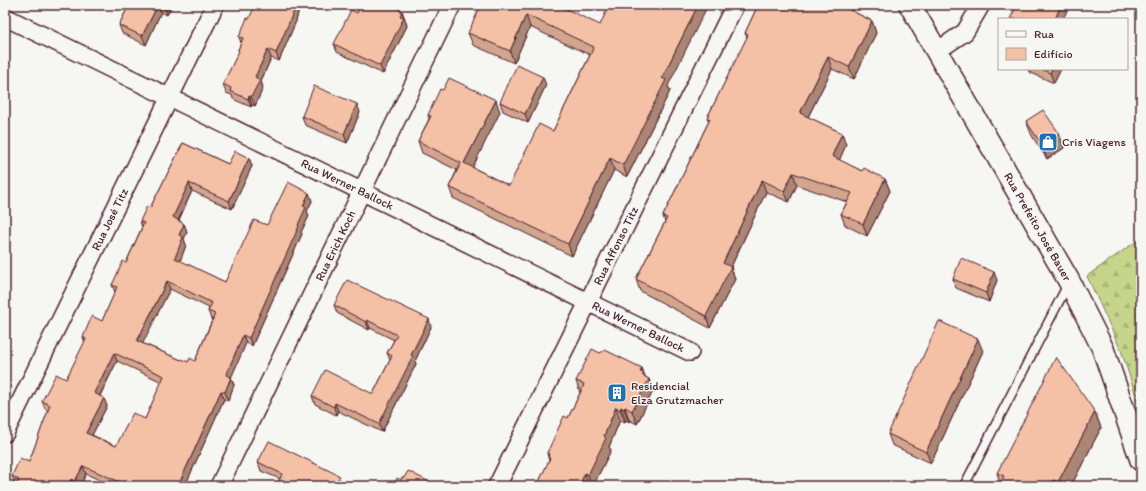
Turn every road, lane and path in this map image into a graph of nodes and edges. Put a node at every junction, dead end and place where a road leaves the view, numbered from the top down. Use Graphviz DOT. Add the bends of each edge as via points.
graph roads {
  1 [pos="215,5"];
  2 [pos="452,5"];
  3 [pos="736,5"];
  4 [pos="910,5"];
  5 [pos="981,5"];
  6 [pos="5,17"];
  7 [pos="937,51"];
  8 [pos="170,98"];
  9 [pos="361,192"];
  10 [pos="1069,281"];
  11 [pos="588,302"];
  12 [pos="690,352"];
  13 [pos="5,433"];
  14 [pos="1141,460"];
  15 [pos="219,486"];
  16 [pos="497,486"];
  17 [pos="964,486"];
  1 -- 8 [label="street, Rua José Titz"];
  2 -- 9 [label="street, Rua Erich Koch"];
  3 -- 11 [label="street, Rua Affonso Titz"];
  4 -- 7 [label="street, Rua Prefeito José Bauer"];
  5 -- 7 [label="street" via="965,32"];
  6 -- 8 [label="street, Rua Werner Ballock"];
  7 -- 10 [label="street, Rua Prefeito José Bauer"];
  8 -- 9 [label="street, Rua Werner Ballock"];
  8 -- 13 [label="street, Rua José Titz"];
  9 -- 11 [label="street, Rua Werner Ballock"];
  9 -- 15 [label="street, Rua Erich Koch"];
  10 -- 14 [label="street, Rua Prefeito José Bauer" via="1103,349"];
  10 -- 17 [label="lane"];
  11 -- 12 [label="street, Rua Werner Ballock"];
  11 -- 16 [label="street, Rua Affonso Titz"];
}
